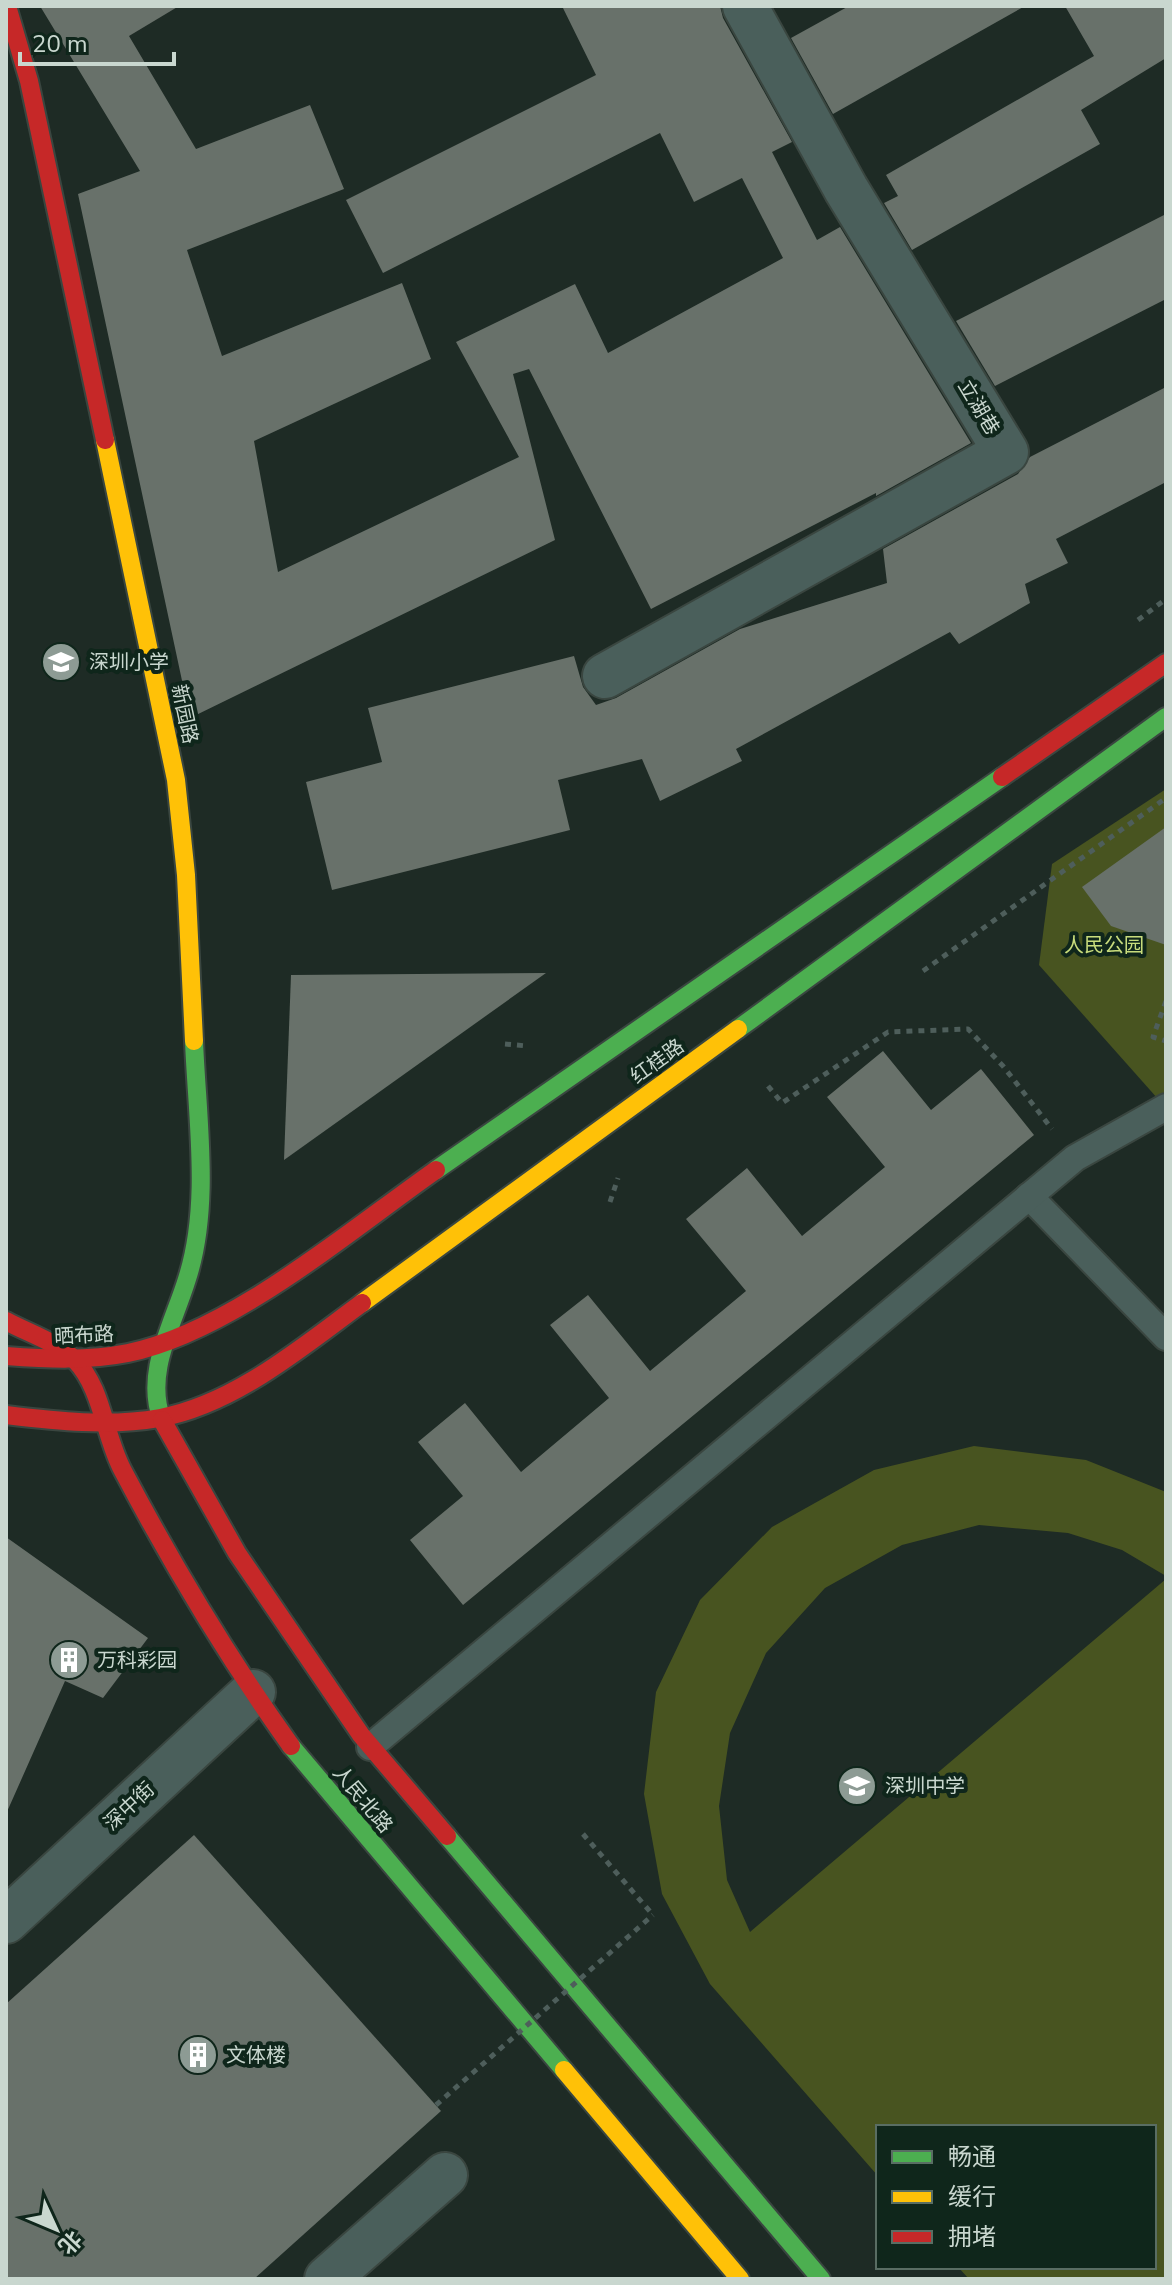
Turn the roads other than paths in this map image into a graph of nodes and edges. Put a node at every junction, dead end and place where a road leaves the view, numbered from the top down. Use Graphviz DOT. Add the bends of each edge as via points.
graph roads {
  1 [pos="7,6"];
  2 [pos="745,6"];
  3 [pos="1166,642"];
  4 [pos="1166,663"];
  5 [pos="605,676"];
  6 [pos="1116,698"];
  7 [pos="1166,720"];
  8 [pos="1166,1107"];
  9 [pos="1029,1196"];
  10 [pos="6,1321"];
  11 [pos="1166,1337"];
  12 [pos="164,1346"];
  13 [pos="6,1356"];
  14 [pos="74,1360"];
  15 [pos="6,1415"];
  16 [pos="161,1418"];
  17 [pos="102,1421"];
  18 [pos="253,1692"];
  19 [pos="370,1747"];
  20 [pos="6,1921"];
  21 [pos="445,2175"];
  22 [pos="327,2279"];
  23 [pos="740,2279"];
  24 [pos="821,2279"];
  1 -- 12 [label="main road, 新园路" via="29,81 176,780 186,875 200,1189 189,1275"];
  2 -- 5 [label="street, 立湖巷" via="846,189 1006,452"];
  3 -- 6 [label="main road"];
  4 -- 6 [label="main road, 红桂路"];
  6 -- 12 [label="main road, 红桂路" via="277,1282"];
  7 -- 16 [label="main road, 红桂路" via="331,1326 257,1376"];
  8 -- 9 [label="lane" via="1075,1158"];
  9 -- 11 [label="lane"];
  9 -- 19 [label="lane"];
  10 -- 14 [label="main road"];
  12 -- 14 [label="main road, 晒布路"];
  12 -- 16 [label="main road, 人民北路" via="155,1395"];
  13 -- 14 [label="main road, 晒布路"];
  14 -- 17 [label="main road, 人民北路"];
  15 -- 17 [label="main road"];
  16 -- 17 [label="main road"];
  16 -- 19 [label="main road, 人民北路" via="244,1564"];
  17 -- 18 [label="main road, 人民北路" via="119,1463 183,1579"];
  18 -- 20 [label="street, 深中街"];
  18 -- 23 [label="main road, 人民北路" via="322,1785"];
  19 -- 24 [label="main road, 人民北路"];
  21 -- 22 [label="street"];
}
